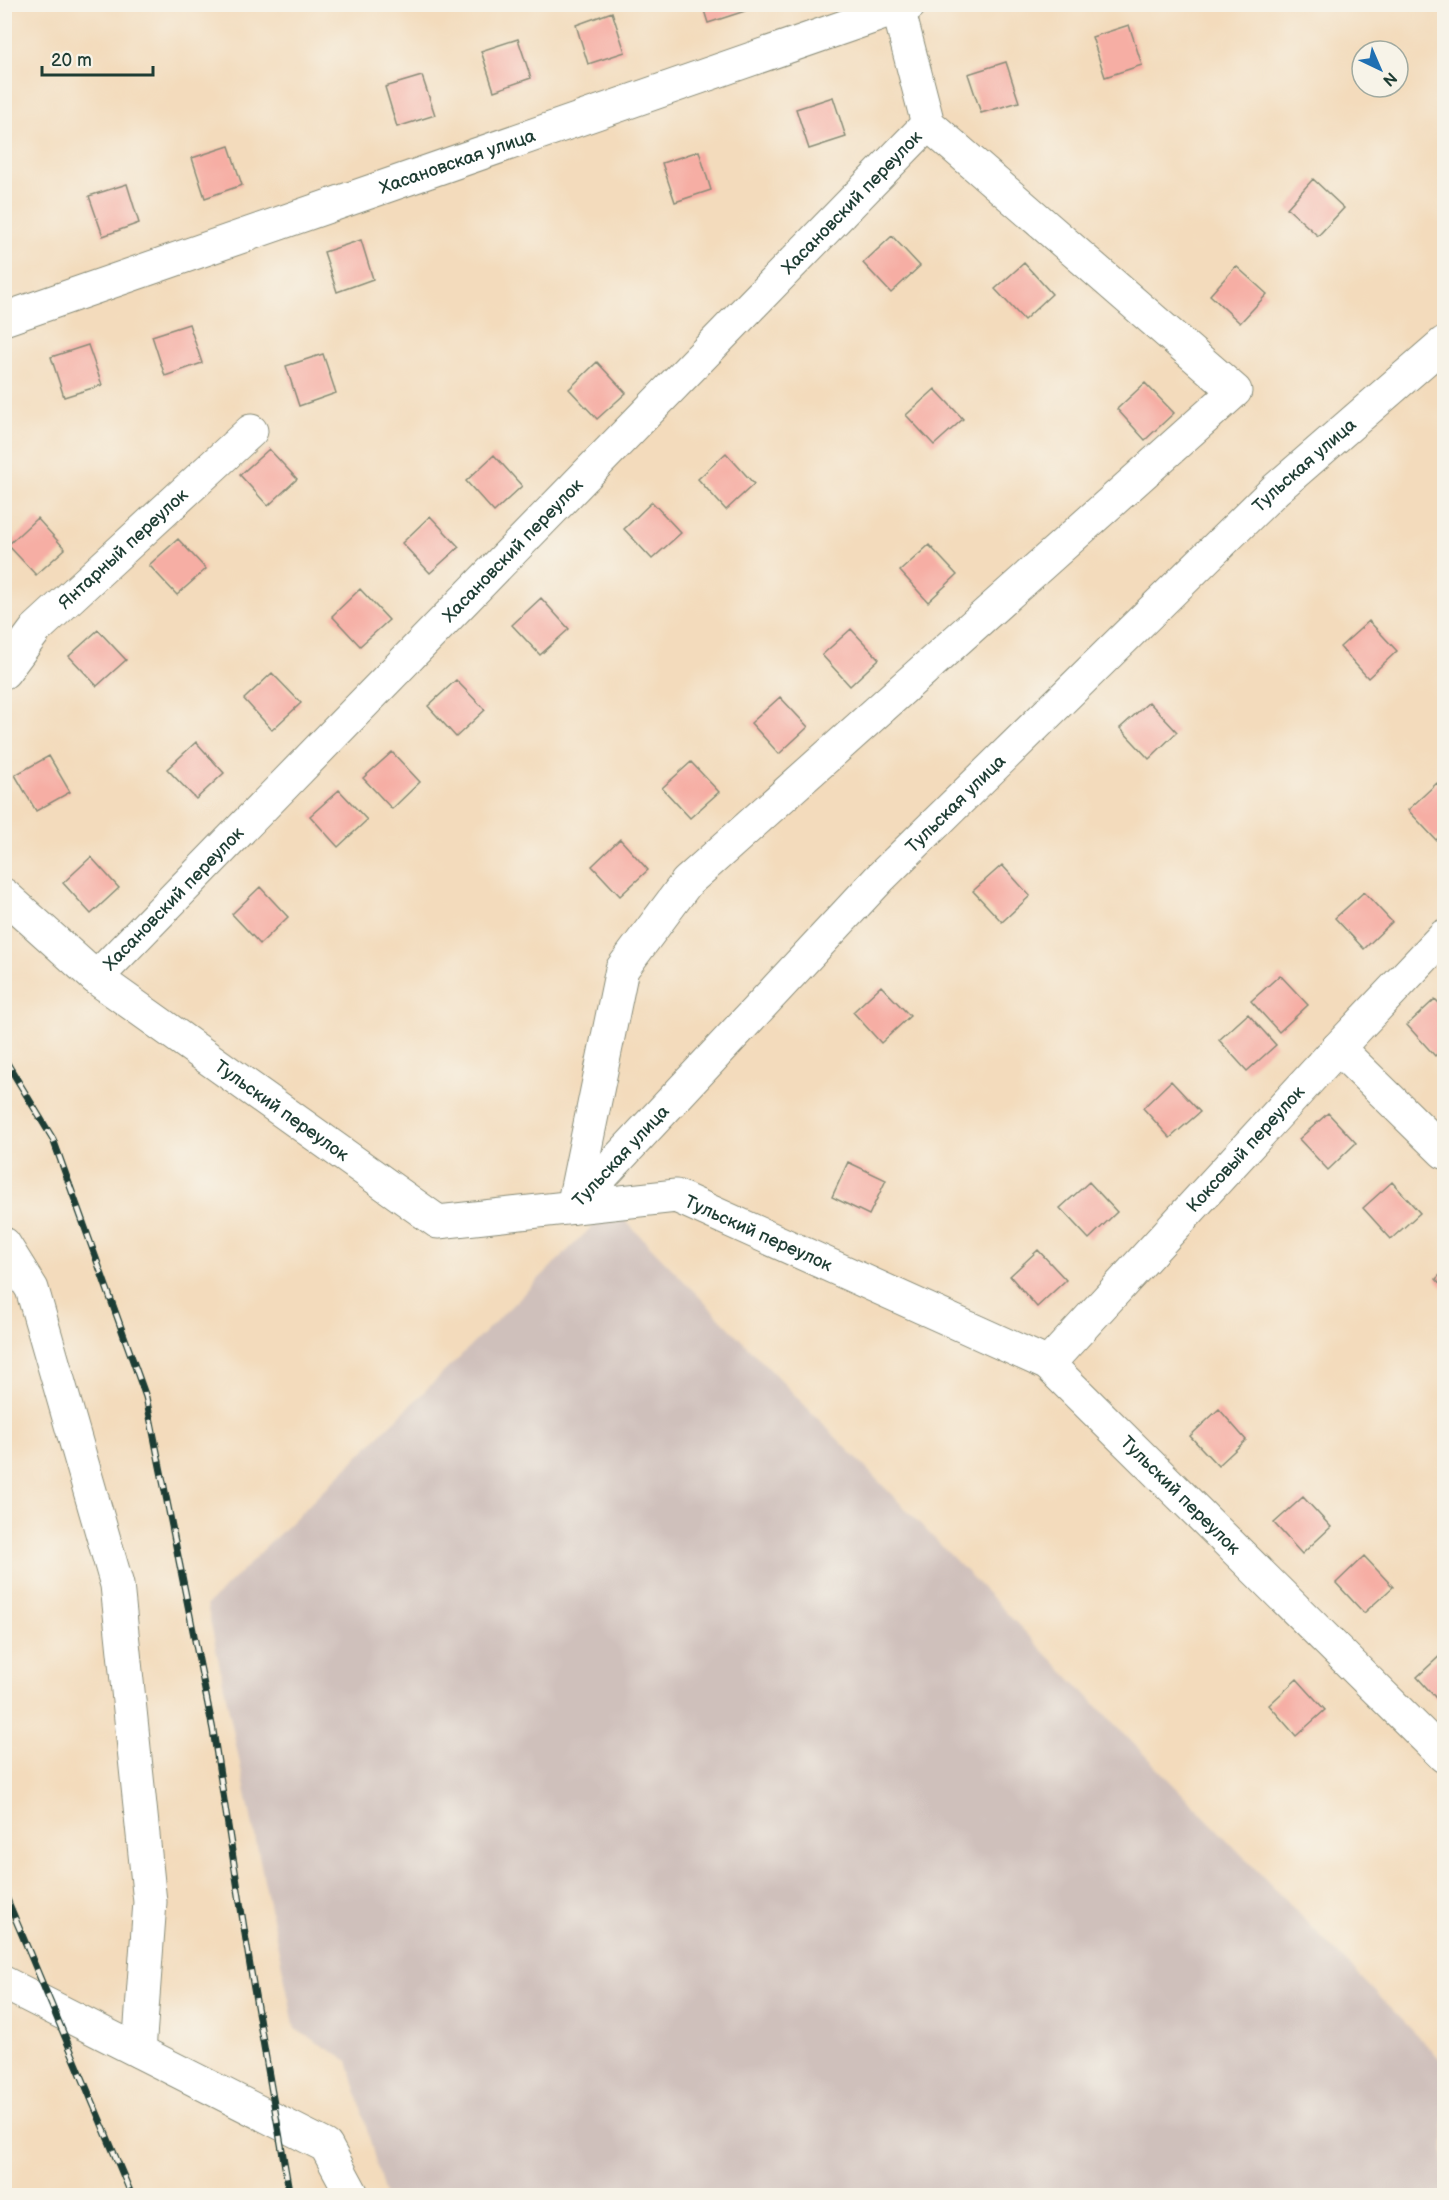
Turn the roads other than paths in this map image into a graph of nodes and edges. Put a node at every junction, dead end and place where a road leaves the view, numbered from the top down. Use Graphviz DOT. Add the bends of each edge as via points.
graph roads {
  1 [pos="904,6"];
  2 [pos="928,124"];
  3 [pos="4,319"];
  4 [pos="1444,342"];
  5 [pos="1235,391"];
  6 [pos="250,431"];
  7 [pos="4,672"];
  8 [pos="4,895"];
  9 [pos="1444,936"];
  10 [pos="96,978"];
  11 [pos="1338,1048"];
  12 [pos="1444,1152"];
  13 [pos="573,1207"];
  14 [pos="4,1244"];
  15 [pos="1048,1364"];
  16 [pos="1444,1756"];
  17 [pos="4,1983"];
  18 [pos="139,2051"];
  19 [pos="353,2196"];
  1 -- 2 [label="street, Хасановский переулок"];
  1 -- 3 [label="street, Хасановская улица"];
  2 -- 5 [label="street, Хасановский переулок"];
  2 -- 10 [label="street, Хасановский переулок"];
  4 -- 13 [label="street, Тульская улица" via="1276,489 880,878"];
  5 -- 13 [label="street, Тульская улица" via="687,882 622,969"];
  6 -- 7 [label="street, Янтарный переулок" via="36,629"];
  8 -- 10 [label="street, Тульский переулок"];
  9 -- 11 [label="street, Коксовый переулок"];
  10 -- 13 [label="street, Тульский переулок" via="438,1222"];
  11 -- 12 [label="street"];
  11 -- 15 [label="street, Коксовый переулок"];
  13 -- 15 [label="street, Тульский переулок" via="676,1196"];
  14 -- 18 [label="street" via="32,1289 117,1585 150,1902"];
  15 -- 16 [label="street, Тульский переулок"];
  17 -- 18 [label="street"];
  18 -- 19 [label="street" via="327,2146"];
}
